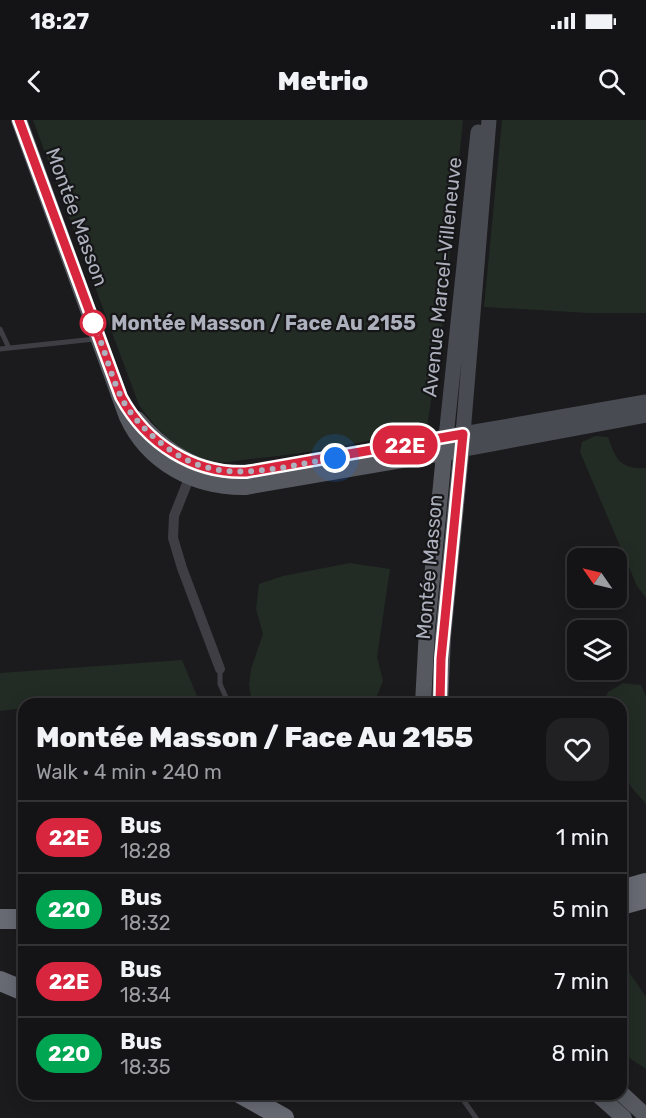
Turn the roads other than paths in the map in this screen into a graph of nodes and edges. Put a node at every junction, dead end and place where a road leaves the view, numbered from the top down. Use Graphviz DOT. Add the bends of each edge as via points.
graph roads {
  1 [pos="19,120"];
  2 [pos="480,120"];
  3 [pos="489,120"];
  4 [pos="0,329"];
  5 [pos="99,339"];
  6 [pos="9,348"];
  7 [pos="0,349"];
  8 [pos="646,402"];
  9 [pos="646,415"];
  10 [pos="453,444"];
  11 [pos="192,471"];
  12 [pos="220,669"];
  13 [pos="226,698"];
  14 [pos="415,698"];
  15 [pos="440,698"];
  16 [pos="646,883"];
  17 [pos="627,889"];
  18 [pos="646,898"];
  19 [pos="627,903"];
  20 [pos="0,919"];
  21 [pos="18,919"];
  22 [pos="0,975"];
  23 [pos="18,976"];
  24 [pos="0,981"];
  25 [pos="18,988"];
  26 [pos="0,989"];
  27 [pos="18,990"];
  28 [pos="627,1099"];
  29 [pos="252,1100"];
  30 [pos="463,1100"];
  31 [pos="604,1100"];
  32 [pos="646,1116"];
  33 [pos="284,1118"];
  34 [pos="476,1118"];
  35 [pos="624,1118"];
  1 -- 5 [label="main road, Montée Masson"];
  2 -- 10 [label="street, Avenue Marcel-Villeneuve"];
  3 -- 10 [label="street, Avenue Marcel-Villeneuve"];
  4 -- 6 [label="lane"];
  5 -- 6 [label="lane"];
  5 -- 11 [label="main road, Montée Masson" via="139,439 160,460"];
  6 -- 7 [label="lane"];
  8 -- 10 [label="street"];
  9 -- 10 [label="street"];
  10 -- 11 [label="main road, Montée Masson" via="245,487 217,485"];
  10 -- 14 [label="main road, Montée Masson"];
  10 -- 15 [label="main road, Montée Masson"];
  11 -- 12 [label="street" via="174,516 173,538"];
  12 -- 13 [label="lane" via="220,684"];
  16 -- 17 [label="highway"];
  18 -- 19 [label="highway"];
  20 -- 21 [label="highway"];
  22 -- 23 [label="highway"];
  24 -- 25 [label="highway"];
  26 -- 27 [label="highway"];
  28 -- 32 [label="main road"];
  29 -- 33 [label="highway"];
  30 -- 34 [label="lane"];
  31 -- 35 [label="main road"];
}
